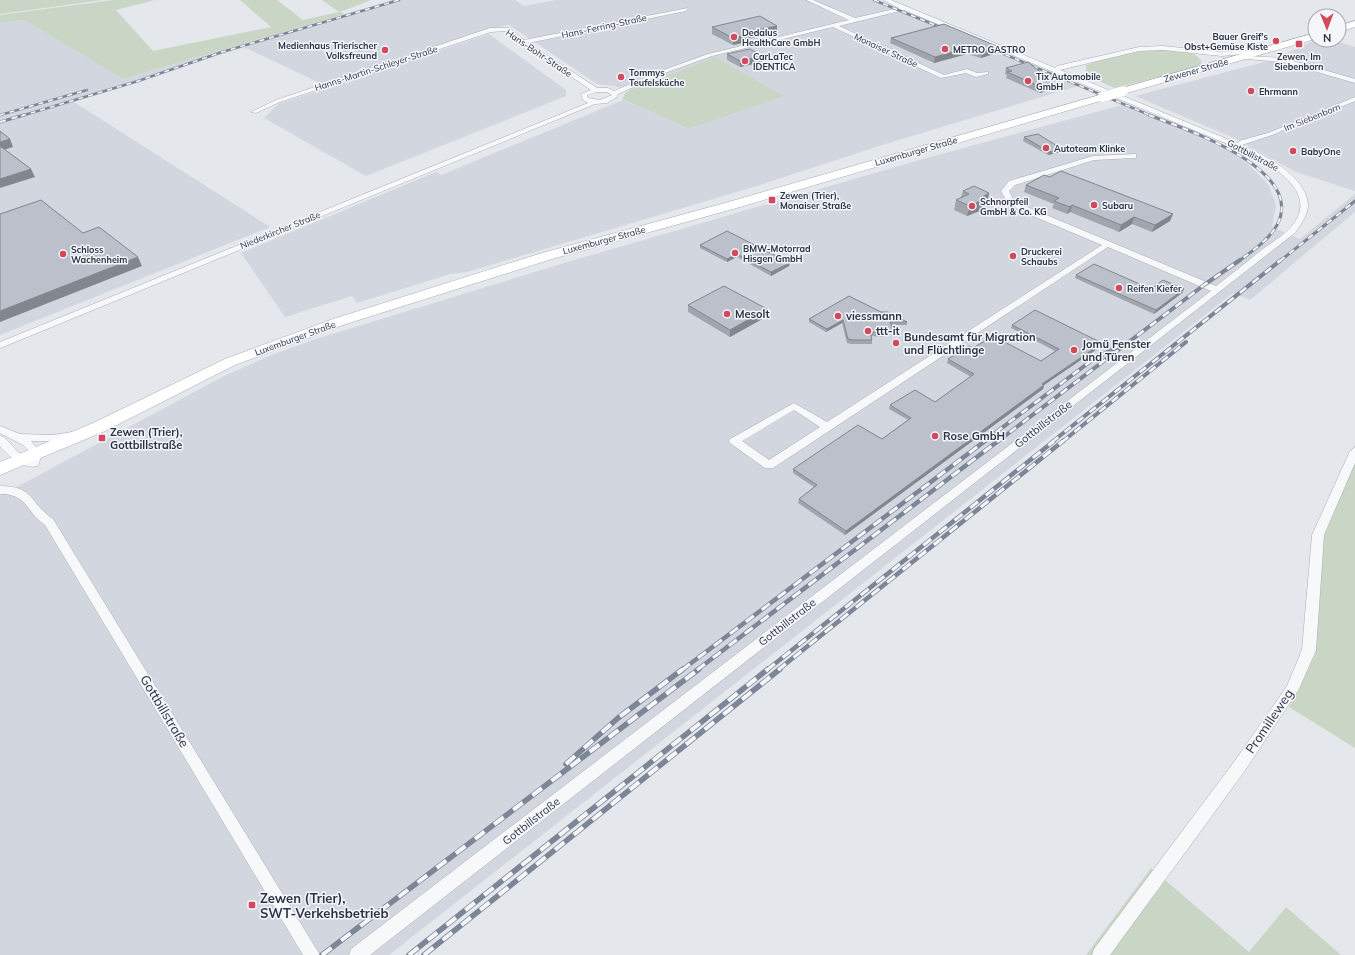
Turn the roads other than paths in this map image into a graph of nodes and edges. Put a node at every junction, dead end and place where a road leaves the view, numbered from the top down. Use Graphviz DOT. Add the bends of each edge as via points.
graph roads {
  1 [pos="809,0"];
  2 [pos="886,0"];
  3 [pos="686,8"];
  4 [pos="905,8"];
  5 [pos="854,20"];
  6 [pos="833,25"];
  7 [pos="500,28"];
  8 [pos="1307,38"];
  9 [pos="523,42"];
  10 [pos="1278,46"];
  11 [pos="1184,50"];
  12 [pos="1266,50"];
  13 [pos="1236,58"];
  14 [pos="1037,62"];
  15 [pos="1086,62"];
  16 [pos="1288,62"];
  17 [pos="1203,63"];
  18 [pos="1071,64"];
  19 [pos="1057,70"];
  20 [pos="986,73"];
  21 [pos="1079,73"];
  22 [pos="940,75"];
  23 [pos="577,78"];
  24 [pos="929,78"];
  25 [pos="1355,82"];
  26 [pos="1094,86"];
  27 [pos="596,90"];
  28 [pos="611,92"];
  29 [pos="1113,94"];
  30 [pos="586,95"];
  31 [pos="1355,99"];
  32 [pos="595,102"];
  33 [pos="254,112"];
  34 [pos="560,115"];
  35 [pos="1195,127"];
  36 [pos="1258,140"];
  37 [pos="1238,146"];
  38 [pos="1133,156"];
  39 [pos="1269,163"];
  40 [pos="1108,244"];
  41 [pos="1217,290"];
  42 [pos="0,345"];
  43 [pos="99,427"];
  44 [pos="827,427"];
  45 [pos="0,429"];
  46 [pos="17,437"];
  47 [pos="0,439"];
  48 [pos="1355,451"];
  49 [pos="31,459"];
  50 [pos="0,469"];
  51 [pos="0,481"];
  52 [pos="0,490"];
  53 [pos="312,955"];
  54 [pos="357,955"];
  55 [pos="1100,955"];
  1 -- 5 [label="street, Monaiser Straße"];
  2 -- 4 [label="street, Gottbillstraße"];
  3 -- 9 [label="street, Hans-Ferring-Straße"];
  4 -- 5 [label="street, Monaiser Straße"];
  4 -- 14 [label="street, Gottbillstraße"];
  5 -- 6 [label="street, Monaiser Straße"];
  6 -- 22 [label="street, Monaiser Straße"];
  6 -- 28 [label="street, Monaiser Straße" via="710,55"];
  7 -- 9 [label="street, Hans-Bohr-Straße" via="507,29"];
  7 -- 33 [label="street, Hanns-Martin-Schleyer-Straße" via="278,101"];
  8 -- 10 [label="main road, Zewener Straße"];
  9 -- 23 [label="street, Hans-Bohr-Straße"];
  10 -- 12 [label="main road, Zewener Straße"];
  10 -- 16 [label="street" via="1276,54"];
  11 -- 12 [label="street" via="1226,54"];
  11 -- 15 [label="street" via="1139,49"];
  11 -- 17 [label="street"];
  12 -- 13 [label="main road, Zewener Straße"];
  13 -- 16 [label="street" via="1265,58"];
  13 -- 17 [label="main road, Zewener Straße"];
  14 -- 18 [label="street"];
  14 -- 19 [label="street, Gottbillstraße"];
  15 -- 18 [label="street"];
  15 -- 19 [label="street" via="1077,68"];
  16 -- 25 [label="street"];
  17 -- 29 [label="main road, Zewener Straße"];
  18 -- 19 [label="street"];
  19 -- 26 [label="street, Gottbillstraße"];
  20 -- 22 [label="street" via="979,77 967,71 943,77"];
  21 -- 26 [label="street"];
  22 -- 24 [label="street"];
  23 -- 27 [label="street, Hans-Bohr-Straße"];
  23 -- 30 [label="street, Hans-Bohr-Straße"];
  26 -- 29 [label="street, Gottbillstraße"];
  27 -- 28 [label="street"];
  27 -- 30 [label="street"];
  28 -- 32 [label="street, Monaiser Straße" via="615,96 612,99"];
  29 -- 35 [label="street, Gottbillstraße"];
  29 -- 43 [label="main road, Luxemburger Straße" via="729,206 547,256 345,320 230,362"];
  30 -- 32 [label="street"];
  30 -- 34 [label="street, Niederkircher Straße"];
  31 -- 36 [label="street, Im Siebenborn"];
  32 -- 34 [label="street, Niederkircher Straße"];
  34 -- 42 [label="street, Niederkircher Straße"];
  35 -- 36 [label="street"];
  35 -- 37 [label="street, Gottbillstraße"];
  36 -- 37 [label="street, Im Siebenborn"];
  36 -- 39 [label="street" via="1261,151"];
  37 -- 39 [label="street, Gottbillstraße"];
  38 -- 40 [label="street" via="1093,158 1012,183 1005,191 1006,196 1015,205"];
  39 -- 41 [label="street, Gottbillstraße" via="1299,189 1304,199 1303,216 1293,230"];
  40 -- 41 [label="street"];
  40 -- 44 [label="street"];
  41 -- 54 [label="street, Gottbillstraße"];
  43 -- 46 [label="street" via="59,438"];
  43 -- 49 [label="main road, Luxemburger Straße"];
  44 -- 44 [label="street" via="769,465 734,441 794,406"];
  45 -- 46 [label="street"];
  46 -- 49 [label="street" via="33,448"];
  47 -- 49 [label="street" via="12,453"];
  48 -- 55 [label="street, Promilleweg" via="1318,535 1309,650 1292,689 1239,767"];
  49 -- 50 [label="main road, Luxemburger Straße"];
  49 -- 51 [label="main road, Luxemburger Straße"];
  52 -- 53 [label="street, Gottbillstraße" via="11,489 20,492 32,504 40,518 49,522"];
}
